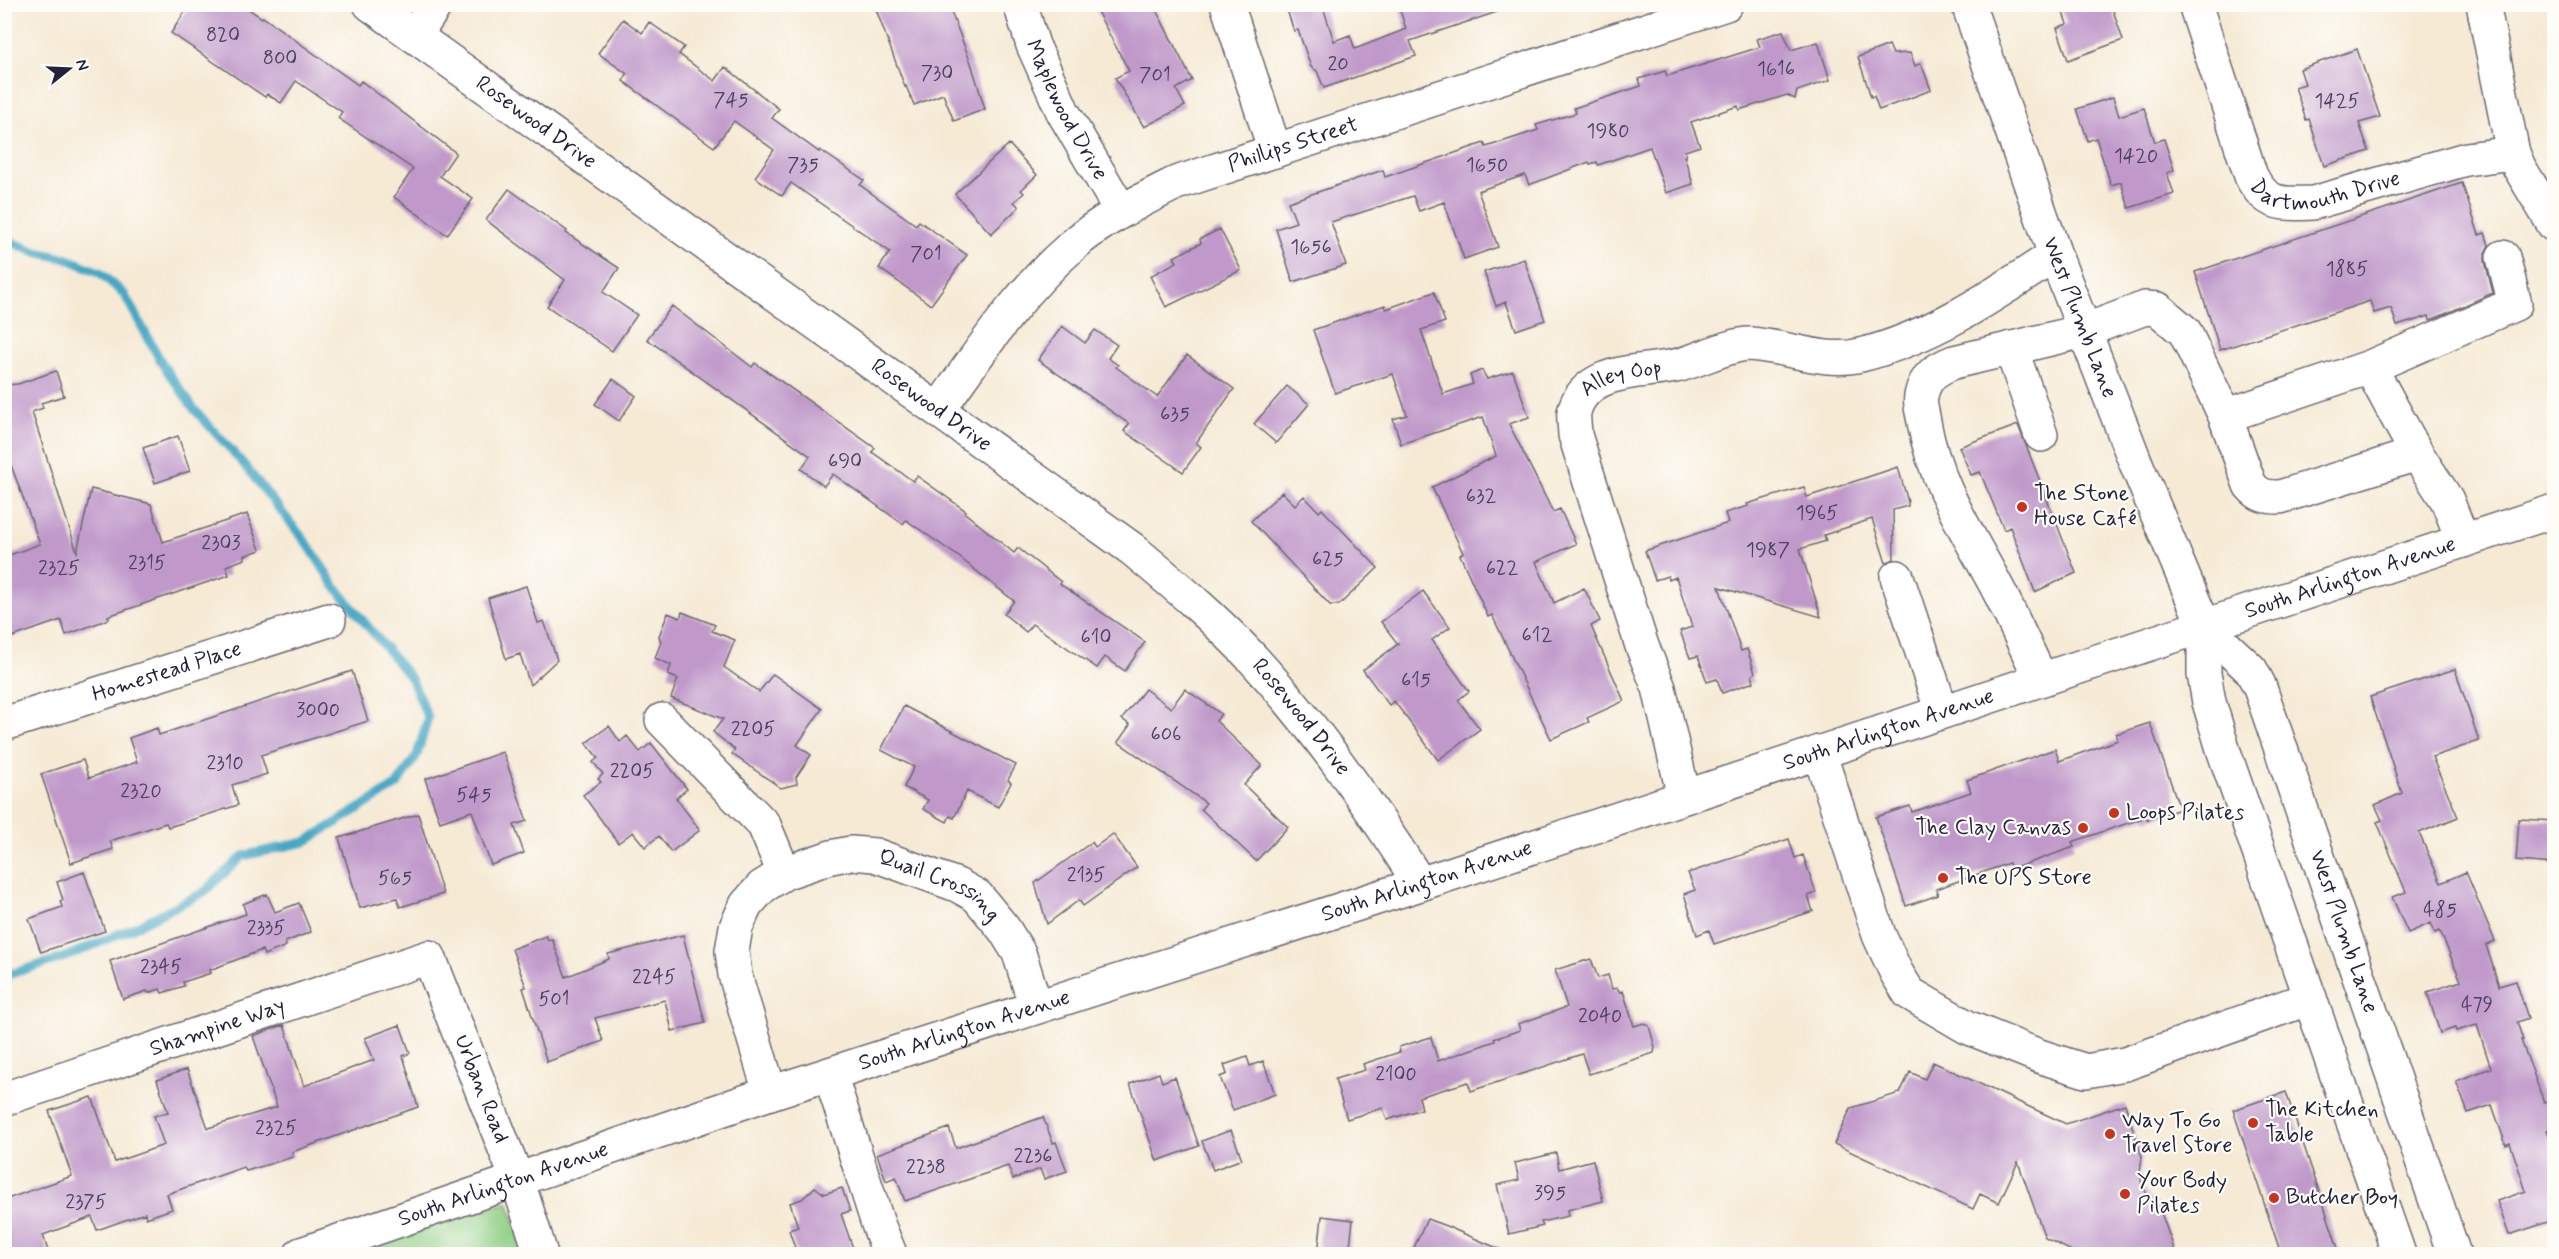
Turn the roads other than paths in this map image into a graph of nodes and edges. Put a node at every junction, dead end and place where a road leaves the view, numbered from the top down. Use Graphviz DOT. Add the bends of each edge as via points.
graph roads {
  1 [pos="370,4"];
  2 [pos="436,4"];
  3 [pos="1020,4"];
  4 [pos="1227,4"];
  5 [pos="1726,4"];
  6 [pos="1968,4"];
  7 [pos="2196,4"];
  8 [pos="2483,4"];
  9 [pos="415,36"];
  10 [pos="1275,151"];
  11 [pos="2513,153"];
  12 [pos="1121,211"];
  13 [pos="2554,225"];
  14 [pos="2055,255"];
  15 [pos="2503,257"];
  16 [pos="2084,330"];
  17 [pos="2011,348"];
  18 [pos="2370,367"];
  19 [pos="939,409"];
  20 [pos="2225,416"];
  21 [pos="2042,435"];
  22 [pos="2417,454"];
  23 [pos="2554,511"];
  24 [pos="2463,541"];
  25 [pos="1897,578"];
  26 [pos="329,620"];
  27 [pos="2204,626"];
  28 [pos="2041,679"];
  29 [pos="1942,712"];
  30 [pos="662,720"];
  31 [pos="4,723"];
  32 [pos="1819,752"];
  33 [pos="1684,797"];
  34 [pos="784,873"];
  35 [pos="1420,884"];
  36 [pos="429,957"];
  37 [pos="2310,998"];
  38 [pos="1036,1007"];
  39 [pos="830,1074"];
  40 [pos="770,1093"];
  41 [pos="4,1099"];
  42 [pos="516,1179"];
  43 [pos="301,1254"];
  44 [pos="541,1254"];
  45 [pos="890,1254"];
  46 [pos="2399,1254"];
  47 [pos="2454,1254"];
  1 -- 9 [label="street, Rosewood Drive"];
  2 -- 9 [label="street"];
  3 -- 12 [label="street, Maplewood Drive" via="1033,45 1063,112"];
  4 -- 10 [label="street"];
  5 -- 10 [label="street, Phillips Street"];
  6 -- 14 [label="street, West Plumb Lane"];
  7 -- 11 [label="street, Dartmouth Drive" via="2251,176 2260,193 2273,201 2313,203 2466,159"];
  8 -- 11 [label="street"];
  9 -- 19 [label="street, Rosewood Drive"];
  10 -- 12 [label="street, Phillips Street" via="1176,183"];
  11 -- 13 [label="street"];
  12 -- 19 [label="street, Phillips Street" via="1072,245 1033,283"];
  14 -- 16 [label="street, West Plumb Lane"];
  14 -- 33 [label="street, Alley Oop" via="1953,320 1864,354 1846,358 1747,344 1674,366 1620,374 1598,381 1581,396 1574,413 1575,435 1659,688"];
  15 -- 18 [label="street" via="2515,304"];
  16 -- 17 [label="street"];
  16 -- 20 [label="street" via="2145,308 2158,309 2185,332"];
  16 -- 27 [label="street, West Plumb Lane"];
  17 -- 21 [label="street"];
  17 -- 28 [label="street" via="1936,369 1927,379 1920,398 1935,463 1960,521"];
  18 -- 20 [label="street"];
  18 -- 22 [label="street"];
  19 -- 35 [label="street, Rosewood Drive" via="1132,549 1206,612 1310,724"];
  20 -- 22 [label="street" via="2250,485 2267,497 2280,497"];
  22 -- 24 [label="street" via="2446,500"];
  23 -- 24 [label="street, South Arlington Avenue"];
  24 -- 27 [label="street, South Arlington Avenue"];
  25 -- 29 [label="street"];
  26 -- 31 [label="street, Homestead Place"];
  27 -- 28 [label="street, South Arlington Avenue"];
  27 -- 37 [label="street, West Plumb Lane" via="2204,674 2209,702"];
  27 -- 47 [label="street, West Plumb Lane" via="2251,670 2259,685"];
  28 -- 29 [label="street, South Arlington Avenue"];
  29 -- 32 [label="street, South Arlington Avenue"];
  30 -- 34 [label="street" via="764,825"];
  32 -- 33 [label="street, South Arlington Avenue"];
  32 -- 37 [label="street" via="1879,935 1896,972 1909,993 1967,1027 2086,1071 2125,1064"];
  33 -- 35 [label="street, South Arlington Avenue"];
  34 -- 38 [label="street, Quail Crossing" via="851,853 875,855 957,885 977,897 1004,929 1019,953"];
  34 -- 40 [label="street, Quail Crossing" via="762,887 746,905 735,927 732,951 735,975"];
  35 -- 38 [label="street, South Arlington Avenue"];
  36 -- 41 [label="street, Shampine Way"];
  36 -- 42 [label="street, Urban Road"];
  37 -- 46 [label="street, West Plumb Lane"];
  38 -- 39 [label="street, South Arlington Avenue"];
  39 -- 40 [label="street, South Arlington Avenue"];
  39 -- 45 [label="street"];
  40 -- 42 [label="street, South Arlington Avenue"];
  42 -- 43 [label="street, South Arlington Avenue"];
  42 -- 44 [label="street, Urban Road"];
}
